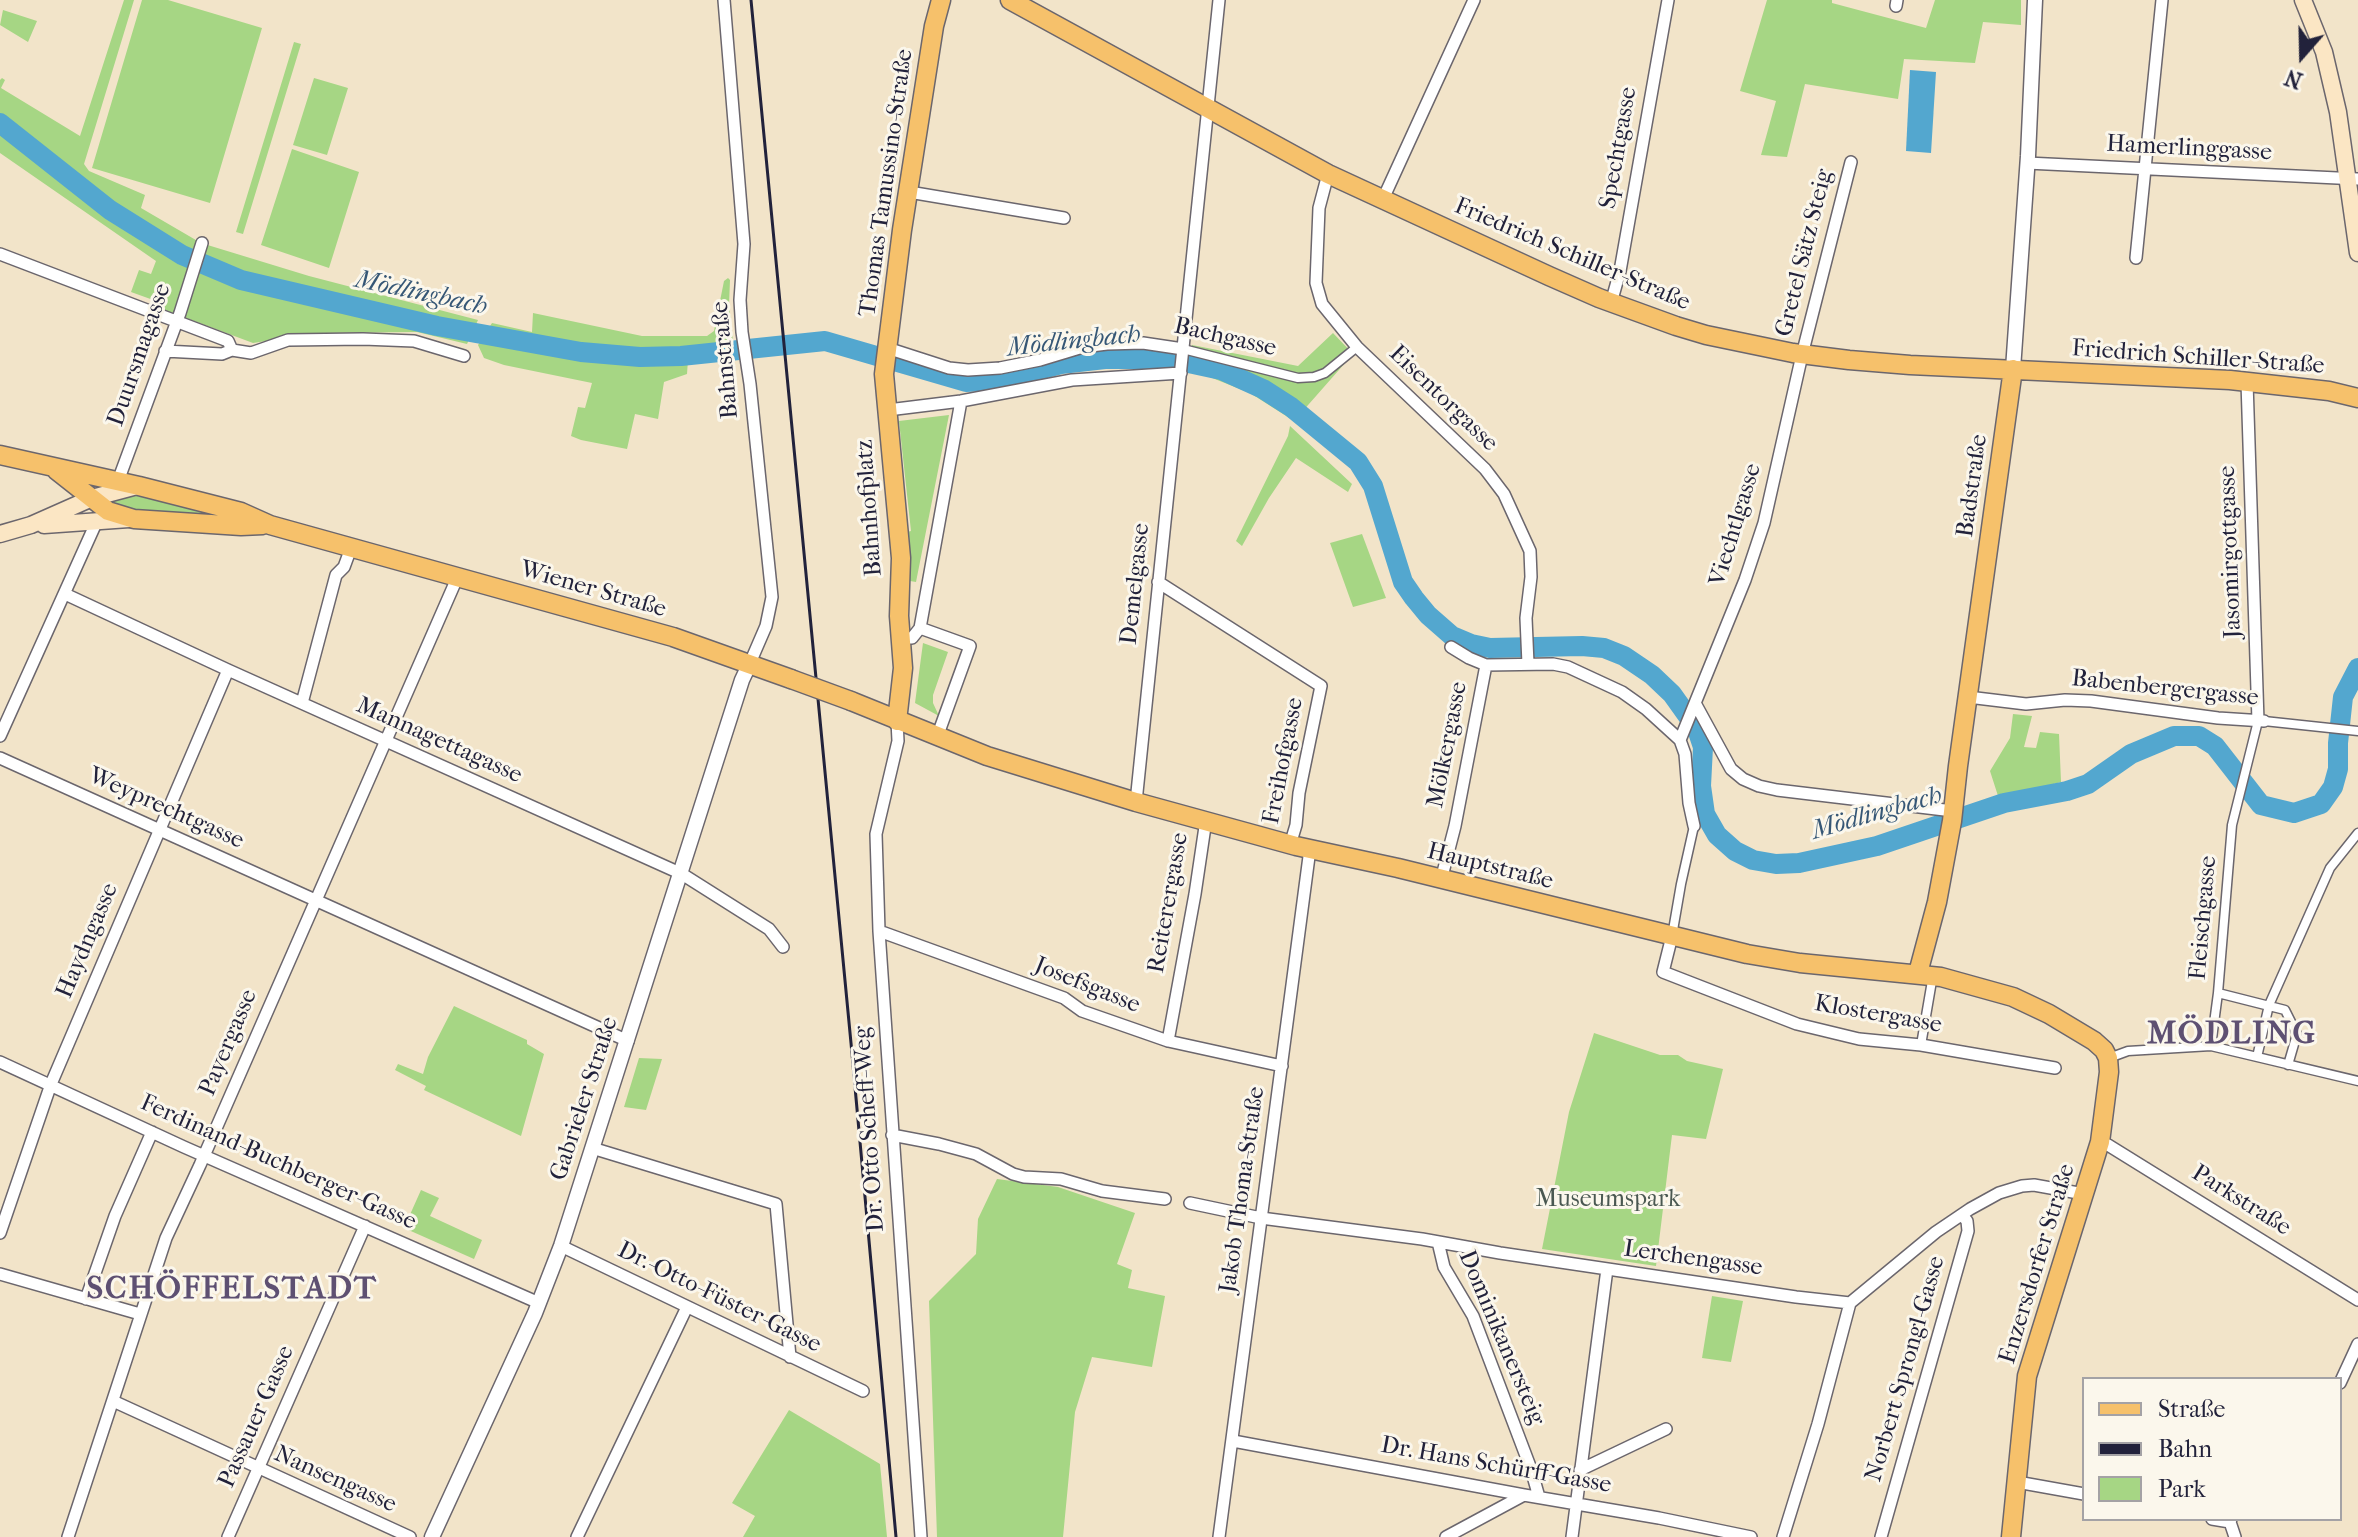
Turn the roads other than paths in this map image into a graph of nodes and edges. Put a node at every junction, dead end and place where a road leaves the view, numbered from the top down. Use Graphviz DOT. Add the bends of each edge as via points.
graph roads {
  1 [pos="724,0"];
  2 [pos="941,0"];
  3 [pos="1010,0"];
  4 [pos="1219,0"];
  5 [pos="1474,0"];
  6 [pos="1668,0"];
  7 [pos="2035,0"];
  8 [pos="2162,0"];
  9 [pos="2303,0"];
  10 [pos="1207,109"];
  11 [pos="1851,162"];
  12 [pos="2027,163"];
  13 [pos="2144,168"];
  14 [pos="1328,174"];
  15 [pos="2353,179"];
  16 [pos="909,192"];
  17 [pos="1383,199"];
  18 [pos="1064,218"];
  19 [pos="200,248"];
  20 [pos="2358,253"];
  21 [pos="0,254"];
  22 [pos="2136,258"];
  23 [pos="1611,303"];
  24 [pos="176,321"];
  25 [pos="1357,347"];
  26 [pos="232,350"];
  27 [pos="165,351"];
  28 [pos="1183,352"];
  29 [pos="1802,355"];
  30 [pos="464,356"];
  31 [pos="885,361"];
  32 [pos="2013,369"];
  33 [pos="1179,372"];
  34 [pos="2247,382"];
  35 [pos="2358,398"];
  36 [pos="961,401"];
  37 [pos="888,410"];
  38 [pos="0,455"];
  39 [pos="50,466"];
  40 [pos="118,481"];
  41 [pos="139,486"];
  42 [pos="92,498"];
  43 [pos="134,519"];
  44 [pos="96,523"];
  45 [pos="31,525"];
  46 [pos="270,525"];
  47 [pos="0,534"];
  48 [pos="351,548"];
  49 [pos="458,576"];
  50 [pos="1158,582"];
  51 [pos="65,594"];
  52 [pos="920,628"];
  53 [pos="902,638"];
  54 [pos="1451,647"];
  55 [pos="1528,660"];
  56 [pos="750,663"];
  57 [pos="1486,665"];
  58 [pos="228,670"];
  59 [pos="1968,697"];
  60 [pos="302,703"];
  61 [pos="1694,707"];
  62 [pos="897,721"];
  63 [pos="2261,721"];
  64 [pos="2358,731"];
  65 [pos="0,736"];
  66 [pos="937,737"];
  67 [pos="1680,740"];
  68 [pos="387,741"];
  69 [pos="0,758"];
  70 [pos="1136,802"];
  71 [pos="1952,819"];
  72 [pos="1206,820"];
  73 [pos="1694,826"];
  74 [pos="159,829"];
  75 [pos="2358,833"];
  76 [pos="1290,845"];
  77 [pos="1310,849"];
  78 [pos="682,874"];
  79 [pos="1441,880"];
  80 [pos="314,900"];
  81 [pos="879,931"];
  82 [pos="1672,936"];
  83 [pos="783,947"];
  84 [pos="1926,974"];
  85 [pos="2218,993"];
  86 [pos="2269,1005"];
  87 [pos="628,1041"];
  88 [pos="1168,1041"];
  89 [pos="1921,1045"];
  90 [pos="2211,1046"];
  91 [pos="2257,1057"];
  92 [pos="2108,1058"];
  93 [pos="0,1062"];
  94 [pos="2288,1065"];
  95 [pos="1282,1066"];
  96 [pos="2055,1068"];
  97 [pos="2358,1081"];
  98 [pos="51,1084"];
  99 [pos="152,1132"];
  100 [pos="892,1135"];
  101 [pos="2100,1142"];
  102 [pos="592,1148"];
  103 [pos="204,1155"];
  104 [pos="2084,1194"];
  105 [pos="1165,1199"];
  106 [pos="1190,1203"];
  107 [pos="1261,1218"];
  108 [pos="1964,1219"];
  109 [pos="365,1226"];
  110 [pos="0,1233"];
  111 [pos="1438,1242"];
  112 [pos="561,1246"];
  113 [pos="1607,1269"];
  114 [pos="0,1274"];
  115 [pos="86,1299"];
  116 [pos="2358,1300"];
  117 [pos="539,1303"];
  118 [pos="1850,1303"];
  119 [pos="687,1307"];
  120 [pos="140,1314"];
  121 [pos="2358,1344"];
  122 [pos="790,1357"];
  123 [pos="2342,1379"];
  124 [pos="861,1390"];
  125 [pos="113,1401"];
  126 [pos="1666,1429"];
  127 [pos="1233,1441"];
  128 [pos="258,1469"];
  129 [pos="1580,1470"];
  130 [pos="2017,1482"];
  131 [pos="2082,1494"];
  132 [pos="1524,1495"];
  133 [pos="1539,1497"];
  134 [pos="1576,1503"];
  135 [pos="2231,1521"];
  136 [pos="68,1537"];
  137 [pos="228,1537"];
  138 [pos="410,1537"];
  139 [pos="432,1537"];
  140 [pos="577,1537"];
  141 [pos="921,1537"];
  142 [pos="1219,1537"];
  143 [pos="1446,1537"];
  144 [pos="1572,1537"];
  145 [pos="1751,1537"];
  146 [pos="1783,1537"];
  147 [pos="1881,1537"];
  148 [pos="2011,1537"];
  149 [pos="2235,1537"];
  1 -- 56 [label="street, Bahnstraße" via="744,244 742,332 772,597"];
  2 -- 16 [label="main road, Thomas Tamussino-Straße"];
  3 -- 10 [label="main road, Friedrich Schiller-Straße"];
  4 -- 10 [label="street"];
  5 -- 17 [label="street"];
  6 -- 23 [label="street, Spechtgasse"];
  7 -- 12 [label="street, Badstraße"];
  8 -- 13 [label="street"];
  9 -- 15 [label="main road" via="2324,52"];
  10 -- 14 [label="main road, Friedrich Schiller-Straße"];
  10 -- 28 [label="street"];
  11 -- 29 [label="street, Gretel Sätz Steig"];
  12 -- 13 [label="street, Hamerlinggasse"];
  12 -- 32 [label="street, Badstraße"];
  13 -- 15 [label="street, Hamerlinggasse"];
  13 -- 22 [label="street"];
  14 -- 17 [label="main road, Friedrich Schiller-Straße"];
  14 -- 25 [label="street, Eisentorgasse" via="1319,208 1316,283 1322,304"];
  15 -- 20 [label="main road"];
  16 -- 18 [label="street"];
  16 -- 31 [label="main road, Thomas Tamussino-Straße"];
  17 -- 23 [label="main road, Friedrich Schiller-Straße"];
  19 -- 24 [label="street, Duursmagasse"];
  21 -- 24 [label="street"];
  23 -- 29 [label="main road, Friedrich Schiller-Straße" via="1706,335"];
  24 -- 26 [label="street" via="228,341"];
  24 -- 27 [label="street, Duursmagasse"];
  25 -- 28 [label="street, Bachgasse" via="1325,373 1298,378"];
  25 -- 55 [label="street, Eisentorgasse" via="1485,469 1504,494 1530,551"];
  26 -- 27 [label="street"];
  26 -- 30 [label="street" via="251,353 288,340 363,339 414,341"];
  27 -- 40 [label="street, Duursmagasse"];
  28 -- 31 [label="street, Bachgasse" via="1143,343 1107,344 968,370"];
  28 -- 33 [label="street, Demelgasse"];
  29 -- 32 [label="main road, Friedrich Schiller-Straße"];
  29 -- 61 [label="street, Viechtlgasse" via="1764,523"];
  31 -- 37 [label="main road, Bahnhofplatz"];
  32 -- 34 [label="main road, Friedrich Schiller-Straße"];
  32 -- 59 [label="main road, Badstraße"];
  33 -- 36 [label="street, Bachgasse" via="1072,380"];
  33 -- 50 [label="street, Demelgasse"];
  34 -- 35 [label="main road, Friedrich Schiller-Straße"];
  34 -- 63 [label="street, Jasomirgottgasse"];
  36 -- 37 [label="street, Bachgasse"];
  36 -- 52 [label="street"];
  37 -- 53 [label="main road, Bahnhofplatz"];
  38 -- 39 [label="main road"];
  39 -- 40 [label="main road"];
  39 -- 42 [label="main road, Wiener Straße"];
  40 -- 41 [label="main road"];
  41 -- 42 [label="main road, Wiener Straße"];
  41 -- 46 [label="main road, Wiener Straße" via="241,512"];
  42 -- 43 [label="main road, Wiener Straße" via="108,511"];
  42 -- 45 [label="main road, Wiener Straße"];
  43 -- 44 [label="main road, Wiener Straße"];
  43 -- 46 [label="main road, Wiener Straße"];
  44 -- 45 [label="main road, Wiener Straße"];
  44 -- 51 [label="street"];
  45 -- 47 [label="main road, Wiener Straße"];
  46 -- 48 [label="main road, Wiener Straße"];
  48 -- 49 [label="main road, Wiener Straße"];
  48 -- 60 [label="street" via="336,575"];
  49 -- 56 [label="main road, Wiener Straße"];
  49 -- 68 [label="street, Payergasse"];
  50 -- 70 [label="street, Demelgasse"];
  50 -- 76 [label="street, Freihofgasse" via="1321,686"];
  51 -- 58 [label="street, Mannagettagasse"];
  51 -- 65 [label="street"];
  52 -- 53 [label="street" via="912,638"];
  52 -- 66 [label="street" via="970,646"];
  53 -- 62 [label="main road, Bahnhofplatz"];
  54 -- 57 [label="street"];
  55 -- 57 [label="street"];
  55 -- 67 [label="street" via="1568,667 1622,692"];
  56 -- 62 [label="main road, Wiener Straße, bridge"];
  56 -- 78 [label="street, Gabrieler Straße"];
  57 -- 79 [label="street, Mölkergasse"];
  58 -- 60 [label="street, Mannagettagasse"];
  58 -- 74 [label="street, Haydngasse"];
  59 -- 63 [label="street, Babenbergergasse" via="2026,704 2091,701"];
  59 -- 71 [label="main road, Badstraße"];
  60 -- 68 [label="street, Mannagettagasse"];
  61 -- 67 [label="street, Viechtlgasse"];
  61 -- 71 [label="street" via="1731,769 1759,786"];
  62 -- 66 [label="main road, Hauptstraße"];
  62 -- 81 [label="street, Dr. Otto Scheff-Weg" via="898,741 876,834"];
  63 -- 64 [label="street, Babenbergergasse"];
  63 -- 85 [label="street, Fleischgasse" via="2232,825"];
  66 -- 70 [label="main road, Hauptstraße"];
  67 -- 73 [label="street"];
  68 -- 78 [label="street, Mannagettagasse"];
  68 -- 80 [label="street, Payergasse"];
  69 -- 74 [label="street, Weyprechtgasse"];
  70 -- 72 [label="main road, Hauptstraße"];
  71 -- 84 [label="main road, Badstraße"];
  72 -- 76 [label="main road, Hauptstraße"];
  72 -- 88 [label="street, Reiterergasse"];
  73 -- 82 [label="street"];
  74 -- 80 [label="street, Weyprechtgasse"];
  74 -- 98 [label="street, Haydngasse"];
  75 -- 86 [label="street" via="2330,868"];
  76 -- 77 [label="main road, Hauptstraße"];
  77 -- 79 [label="main road, Hauptstraße"];
  77 -- 95 [label="street, Jakob Thoma-Straße"];
  78 -- 83 [label="street, Mannagettagasse" via="769,929"];
  78 -- 87 [label="street, Gabrieler Straße"];
  79 -- 82 [label="main road, Hauptstraße"];
  80 -- 87 [label="street, Weyprechtgasse"];
  80 -- 103 [label="street, Payergasse"];
  81 -- 88 [label="street, Josefsgasse"];
  81 -- 100 [label="street, Dr. Otto Scheff-Weg"];
  82 -- 84 [label="main road, Hauptstraße" via="1800,963"];
  82 -- 89 [label="street, Klostergasse" via="1663,972 1797,1024 1859,1039"];
  84 -- 89 [label="street"];
  84 -- 92 [label="main road, Hauptstraße" via="2013,997 2077,1030"];
  85 -- 86 [label="street"];
  85 -- 90 [label="street, Fleischgasse"];
  86 -- 91 [label="street"];
  86 -- 94 [label="street" via="2285,1010 2297,1034"];
  87 -- 102 [label="street, Gabrieler Straße"];
  88 -- 95 [label="street, Josefsgasse"];
  89 -- 96 [label="street, Klostergasse"];
  90 -- 91 [label="street"];
  90 -- 92 [label="street" via="2128,1051"];
  91 -- 94 [label="street"];
  92 -- 101 [label="main road, Enzersdorfer Straße"];
  93 -- 98 [label="street, Ferdinand-Buchberger-Gasse"];
  94 -- 97 [label="street"];
  95 -- 107 [label="street, Jakob Thoma-Straße"];
  98 -- 99 [label="street, Ferdinand-Buchberger-Gasse"];
  98 -- 110 [label="street, Haydngasse"];
  99 -- 103 [label="street, Ferdinand-Buchberger-Gasse"];
  99 -- 115 [label="street"];
  100 -- 105 [label="street" via="976,1154 1024,1177"];
  100 -- 141 [label="street, Dr. Otto Scheff-Weg"];
  101 -- 104 [label="main road, Enzersdorfer Straße"];
  101 -- 116 [label="street, Parkstraße"];
  102 -- 112 [label="street, Gabrieler Straße"];
  102 -- 122 [label="street" via="776,1204"];
  103 -- 109 [label="street, Ferdinand-Buchberger-Gasse"];
  103 -- 120 [label="street, Payergasse" via="166,1238"];
  104 -- 108 [label="street" via="2022,1186 1999,1193"];
  104 -- 130 [label="main road, Enzersdorfer Straße" via="2027,1376"];
  106 -- 107 [label="street, Lerchengasse"];
  107 -- 111 [label="street, Lerchengasse"];
  107 -- 127 [label="street, Jakob Thoma-Straße"];
  108 -- 118 [label="street" via="1936,1232"];
  108 -- 147 [label="street, Norbert Sprongl-Gasse" via="1968,1231"];
  109 -- 117 [label="street, Ferdinand-Buchberger-Gasse"];
  109 -- 128 [label="street, Passauer Gasse"];
  111 -- 113 [label="street, Lerchengasse"];
  111 -- 133 [label="street, Dominikanersteig" via="1444,1267 1473,1316"];
  112 -- 117 [label="street, Gabrieler Straße"];
  112 -- 119 [label="street, Dr.-Otto-Füster-Gasse"];
  113 -- 118 [label="street, Lerchengasse"];
  113 -- 129 [label="street"];
  114 -- 115 [label="street"];
  115 -- 120 [label="street"];
  117 -- 139 [label="street, Gabrieler Straße"];
  118 -- 146 [label="street"];
  119 -- 122 [label="street, Dr.-Otto-Füster-Gasse"];
  119 -- 140 [label="street"];
  120 -- 125 [label="street, Payergasse"];
  121 -- 123 [label="street"];
  122 -- 124 [label="street, Dr.-Otto-Füster-Gasse"];
  125 -- 128 [label="street, Nansengasse"];
  125 -- 136 [label="street, Payergasse"];
  126 -- 129 [label="street"];
  127 -- 132 [label="street, Dr. Hans Schürff-Gasse"];
  127 -- 142 [label="street, Jakob Thoma-Straße"];
  128 -- 137 [label="street, Passauer Gasse"];
  128 -- 138 [label="street, Nansengasse"];
  129 -- 134 [label="street"];
  130 -- 131 [label="street"];
  130 -- 148 [label="main road, Enzersdorfer Straße"];
  132 -- 133 [label="street, Dr. Hans Schürff-Gasse"];
  132 -- 143 [label="street"];
  133 -- 134 [label="street, Dr. Hans Schürff-Gasse"];
  134 -- 144 [label="street"];
  134 -- 145 [label="street, Dr. Hans Schürff-Gasse"];
  135 -- 149 [label="street"];
}
